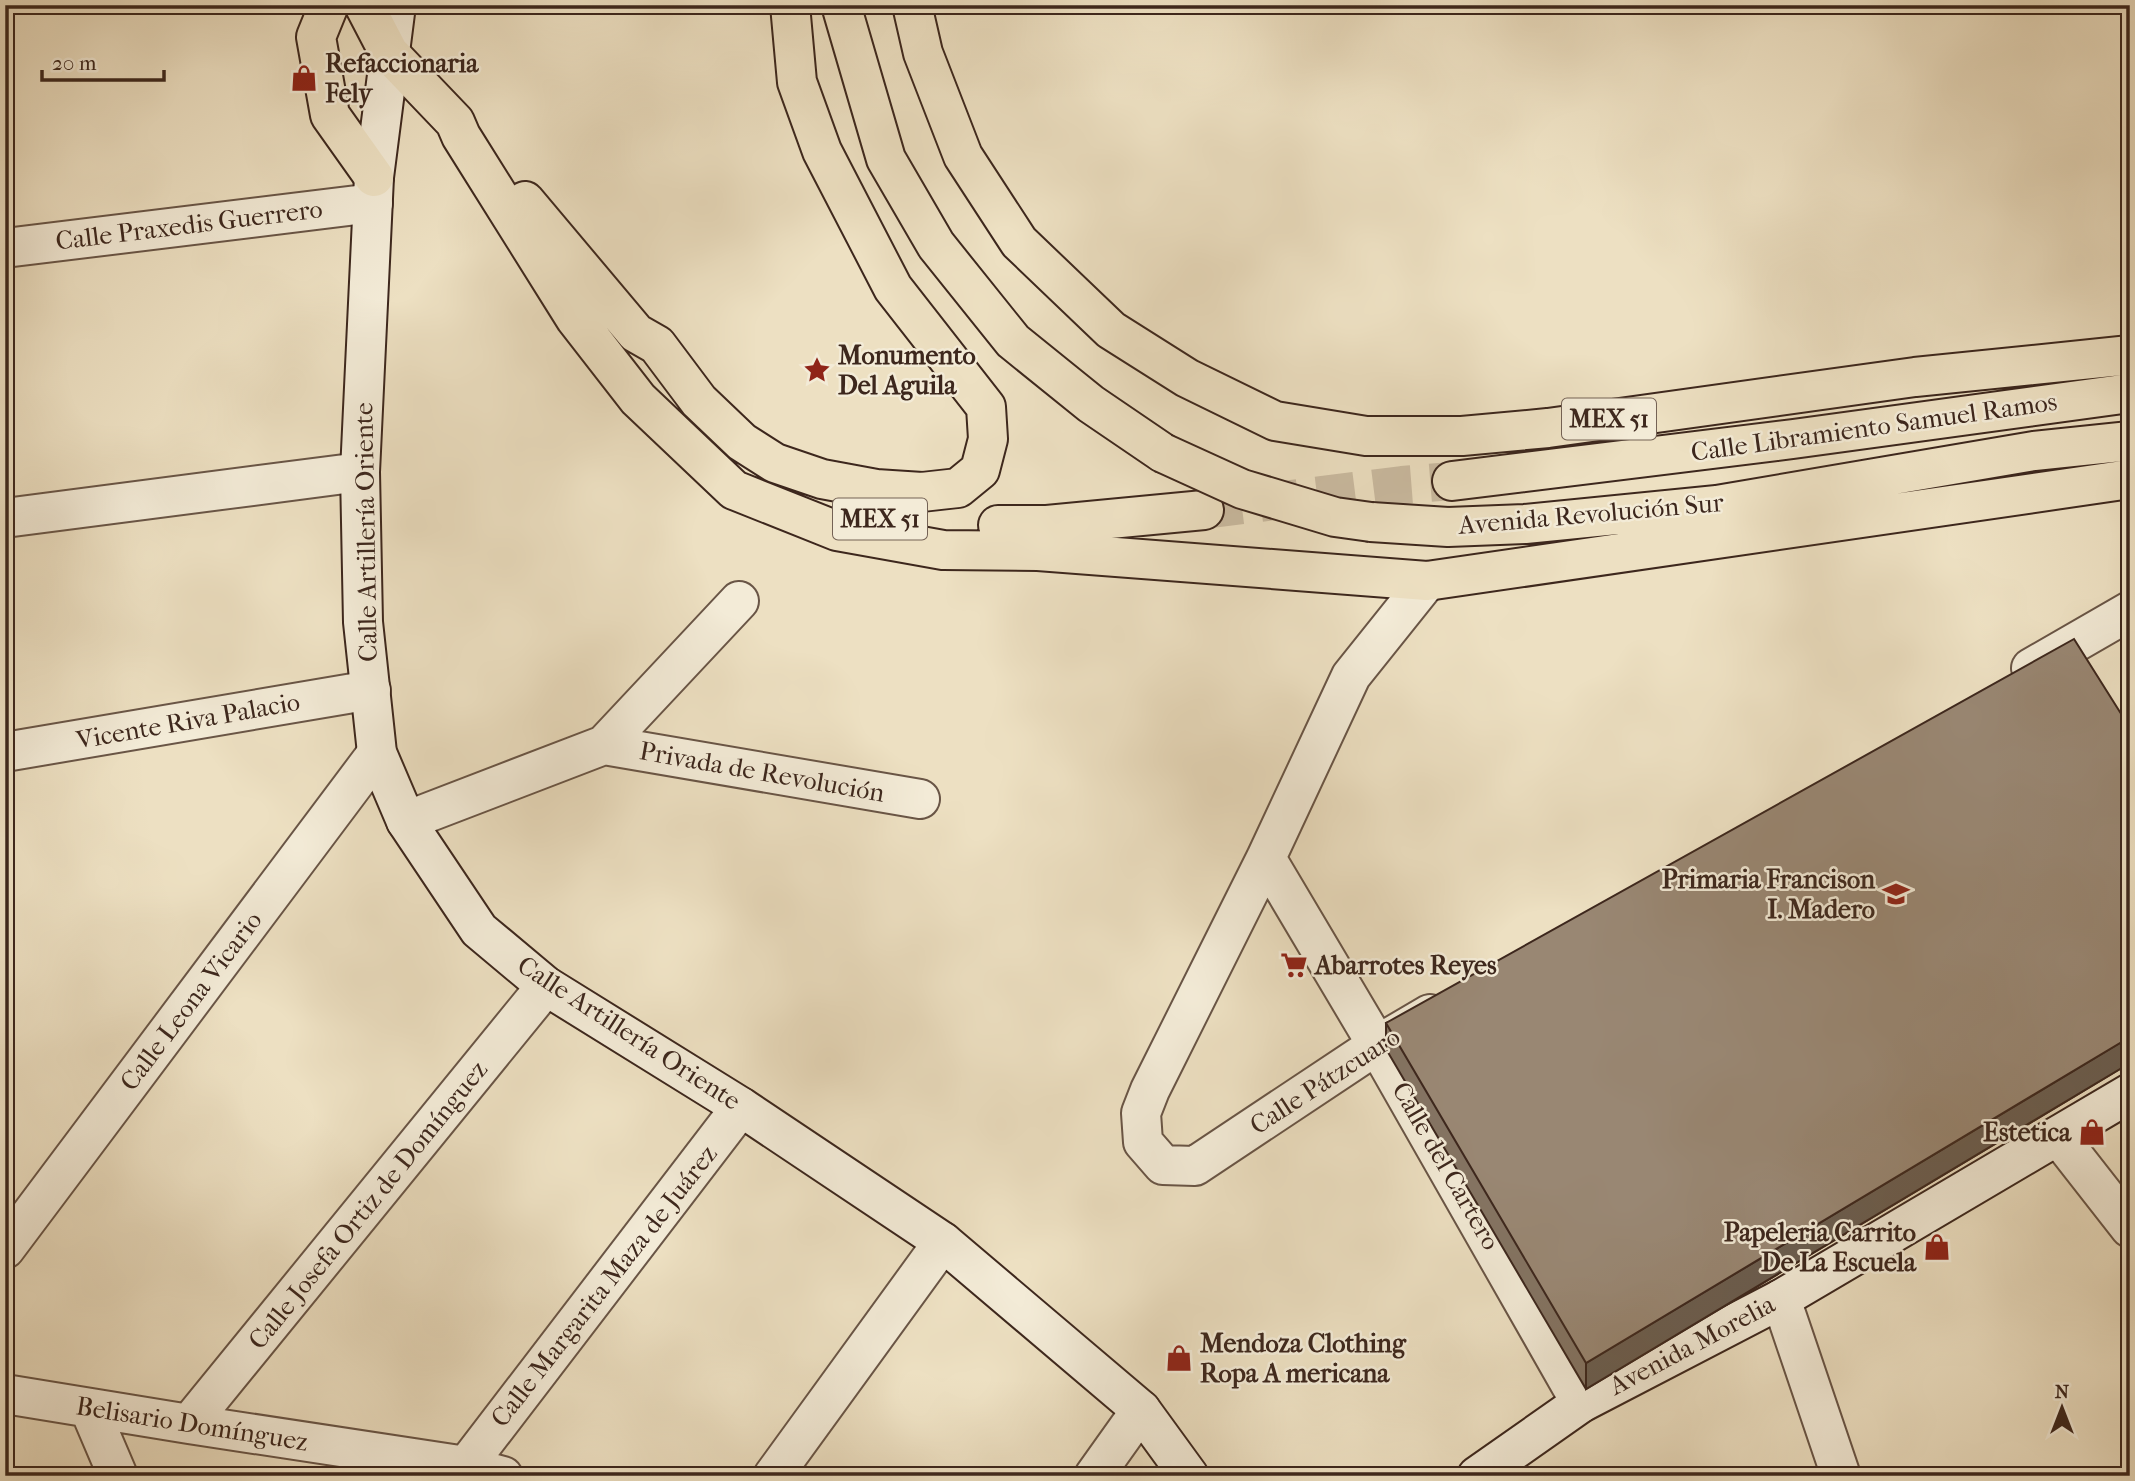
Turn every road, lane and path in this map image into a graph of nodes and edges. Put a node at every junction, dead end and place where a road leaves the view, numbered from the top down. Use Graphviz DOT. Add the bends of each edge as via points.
graph roads {
  1 [pos="328,5"];
  2 [pos="364,5"];
  3 [pos="396,5"];
  4 [pos="790,5"];
  5 [pos="841,5"];
  6 [pos="912,5"];
  7 [pos="389,53"];
  8 [pos="455,122"];
  9 [pos="373,190"];
  10 [pos="5,248"];
  11 [pos="636,333"];
  12 [pos="2130,355"];
  13 [pos="2130,393"];
  14 [pos="2130,441"];
  15 [pos="360,472"];
  16 [pos="2130,479"];
  17 [pos="1452,481"];
  18 [pos="1204,510"];
  19 [pos="5,518"];
  20 [pos="1427,581"];
  21 [pos="739,601"];
  22 [pos="2130,611"];
  23 [pos="1998,687"];
  24 [pos="371,690"];
  25 [pos="604,745"];
  26 [pos="5,752"];
  27 [pos="377,753"];
  28 [pos="920,799"];
  29 [pos="406,821"];
  30 [pos="1266,858"];
  31 [pos="547,986"];
  32 [pos="1461,996"];
  33 [pos="1377,1045"];
  34 [pos="2130,1093"];
  35 [pos="741,1107"];
  36 [pos="2058,1136"];
  37 [pos="2130,1228"];
  38 [pos="943,1242"];
  39 [pos="5,1249"];
  40 [pos="1781,1299"];
  41 [pos="5,1394"];
  42 [pos="1581,1403"];
  43 [pos="89,1408"];
  44 [pos="1141,1409"];
  45 [pos="189,1424"];
  46 [pos="466,1466"];
  47 [pos="118,1476"];
  48 [pos="503,1476"];
  49 [pos="773,1476"];
  50 [pos="1094,1476"];
  51 [pos="1189,1476"];
  52 [pos="1476,1476"];
  53 [pos="1841,1476"];
  1 -- 9 [label="main road" via="316,37 330,115"];
  2 -- 7 [label="main road"];
  3 -- 7 [label="street, Calle Artillería Oriente"];
  4 -- 11 [label="main road" via="797,82 822,151 893,289 986,407 988,439 980,470 958,488 922,492 822,479 775,463 742,442 699,401 657,345"];
  5 -- 14 [label="main road, Avenida Revolución Sur, bridge" via="886,159 936,245 1013,341 1091,404 1163,453 1242,489 1335,517 1371,522 1448,527 1525,524 1717,505 2034,451"];
  6 -- 12 [label="main road, MEX 51" via="923,53 963,156 1019,242 1111,330 1187,378 1275,421 1366,436 1462,436 1914,377"];
  7 -- 8 [label="main road"];
  7 -- 9 [label="street, Calle Artillería Oriente"];
  8 -- 11 [label="main road"];
  8 -- 20 [label="main road" via="575,318 638,399 734,490 837,531 943,550 1038,551"];
  9 -- 10 [label="street, Calle Praxedis Guerrero"];
  9 -- 15 [label="street, Calle Artillería Oriente"];
  11 -- 18 [label="main road, MEX 51" via="636,355 664,395 742,466 816,502 899,524 1046,525"];
  13 -- 17 [label="main road, Calle Libramiento Samuel Ramos / MEX 51"];
  15 -- 19 [label="street"];
  15 -- 24 [label="street, Calle Artillería Oriente" via="362,622"];
  16 -- 20 [label="main road"];
  20 -- 30 [label="street" via="1351,676"];
  21 -- 25 [label="street, Privada de Revolución"];
  22 -- 23 [label="street"];
  24 -- 26 [label="street, Vicente Riva Palacio"];
  24 -- 27 [label="street, Calle Artillería Oriente"];
  25 -- 28 [label="street, Privada de Revolución"];
  25 -- 29 [label="street, Privada de Revolución"];
  27 -- 29 [label="street, Calle Artillería Oriente"];
  27 -- 39 [label="street, Calle Leona Vicario"];
  29 -- 31 [label="street, Calle Artillería Oriente" via="479,930"];
  30 -- 33 [label="street, Calle del Cartero"];
  30 -- 33 [label="street, Calle Pátzcuaro" via="1150,1090 1141,1113 1143,1142 1163,1165 1195,1166"];
  31 -- 35 [label="street, Calle Artillería Oriente"];
  31 -- 45 [label="street, Calle Josefa Ortiz de Domínguez"];
  32 -- 33 [label="street, Calle Pátzcuaro"];
  33 -- 42 [label="street, Calle del Cartero"];
  34 -- 36 [label="street, Avenida Morelia"];
  35 -- 38 [label="street, Calle Artillería Oriente"];
  35 -- 46 [label="street, Calle Margarita Maza de Juárez"];
  36 -- 37 [label="street"];
  36 -- 40 [label="street, Avenida Morelia"];
  38 -- 44 [label="street, Calle Artillería Oriente"];
  38 -- 49 [label="street"];
  40 -- 42 [label="street, Avenida Morelia"];
  40 -- 53 [label="street"];
  41 -- 43 [label="street, Belisario Domínguez"];
  42 -- 52 [label="street, Avenida Morelia"];
  43 -- 45 [label="street, Belisario Domínguez"];
  43 -- 47 [label="street"];
  44 -- 50 [label="street"];
  44 -- 51 [label="street, Calle Artillería Oriente"];
  45 -- 46 [label="street, Belisario Domínguez"];
  46 -- 48 [label="street, Belisario Domínguez"];
}
